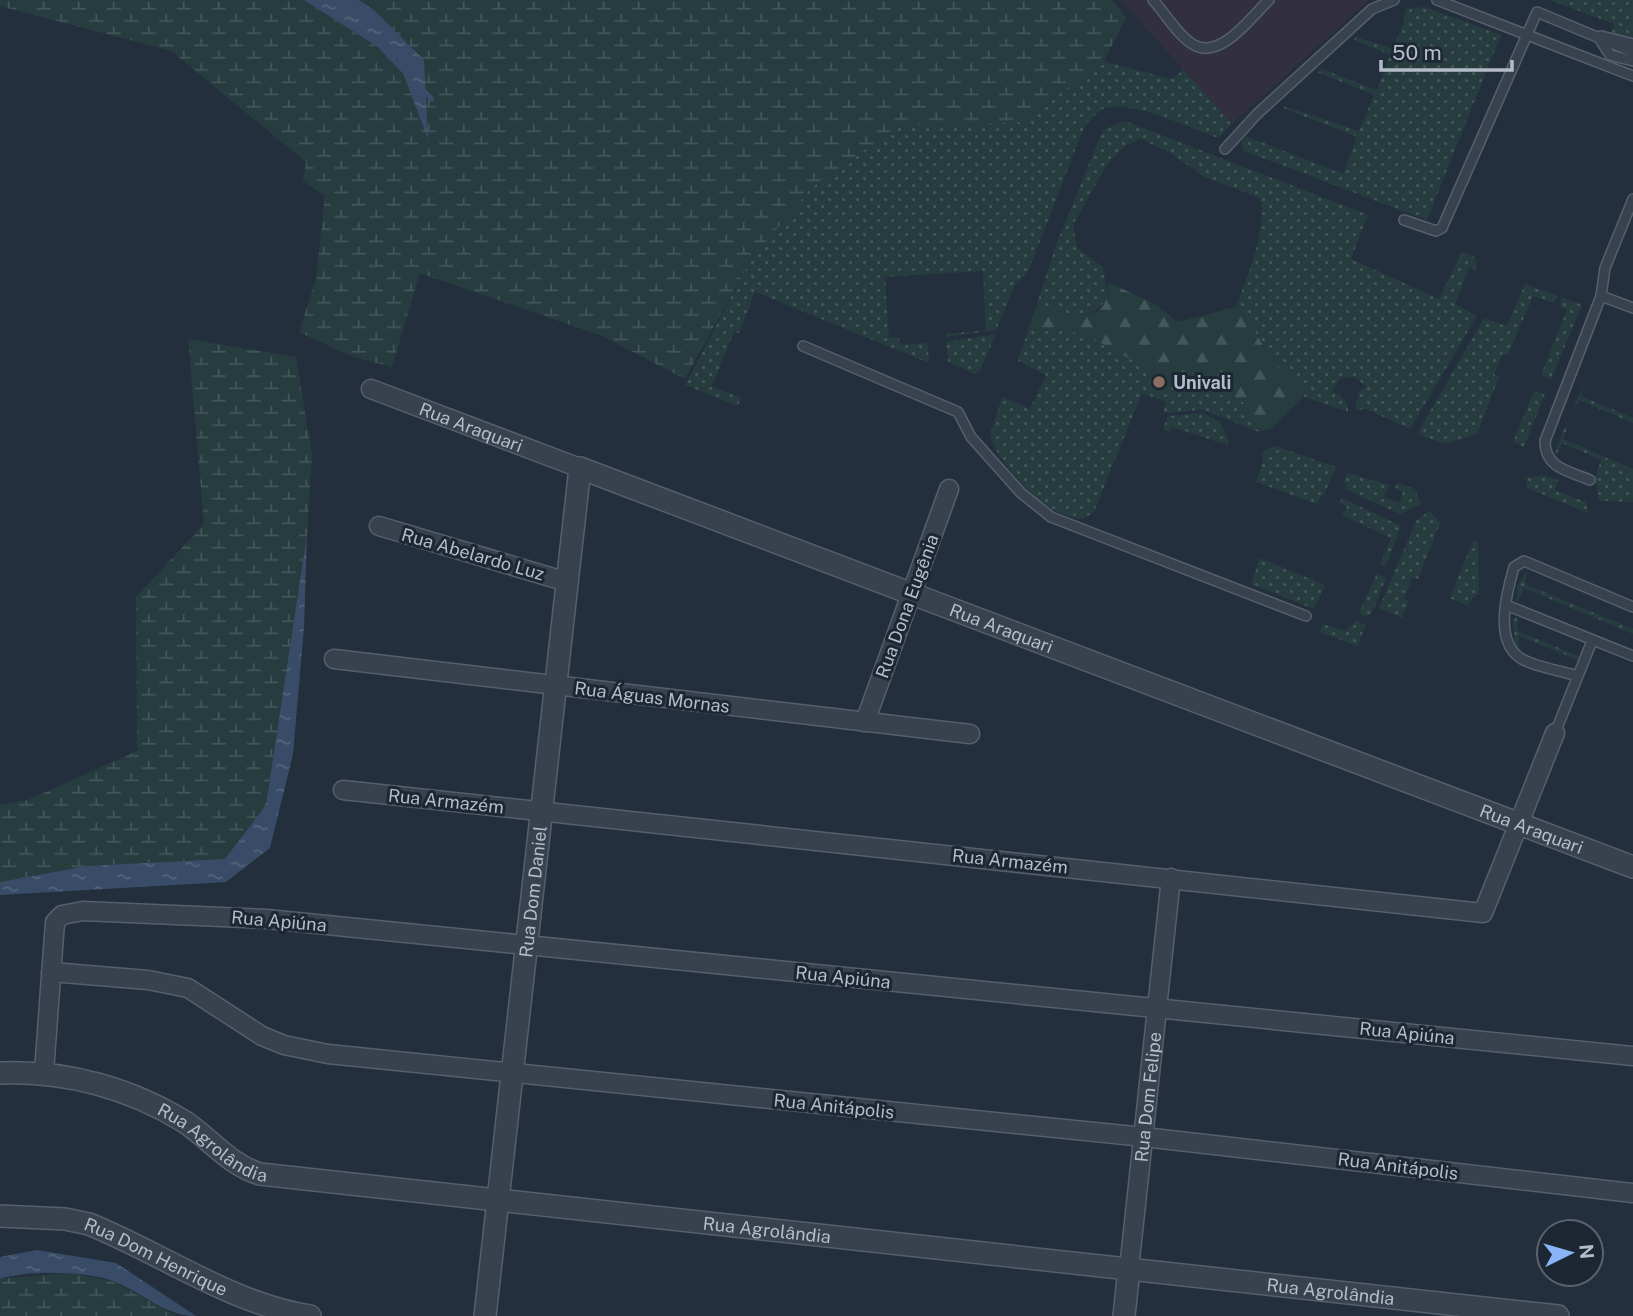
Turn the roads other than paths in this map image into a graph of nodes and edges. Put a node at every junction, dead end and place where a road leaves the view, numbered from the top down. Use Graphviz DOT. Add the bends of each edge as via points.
graph roads {
  1 [pos="1153,0"];
  2 [pos="1269,0"];
  3 [pos="1394,0"];
  4 [pos="1437,0"];
  5 [pos="1527,33"];
  6 [pos="1598,35"];
  7 [pos="1633,44"];
  8 [pos="1633,52"];
  9 [pos="1633,61"];
  10 [pos="1633,76"];
  11 [pos="1225,149"];
  12 [pos="1633,200"];
  13 [pos="1404,220"];
  14 [pos="1601,296"];
  15 [pos="1632,309"];
  16 [pos="803,346"];
  17 [pos="370,389"];
  18 [pos="580,468"];
  19 [pos="1590,480"];
  20 [pos="949,489"];
  21 [pos="379,526"];
  22 [pos="568,582"];
  23 [pos="912,594"];
  24 [pos="1506,605"];
  25 [pos="1633,607"];
  26 [pos="1306,616"];
  27 [pos="1592,641"];
  28 [pos="1633,656"];
  29 [pos="334,659"];
  30 [pos="1577,676"];
  31 [pos="556,685"];
  32 [pos="865,722"];
  33 [pos="1555,733"];
  34 [pos="970,734"];
  35 [pos="344,790"];
  36 [pos="542,811"];
  37 [pos="1519,824"];
  38 [pos="1633,867"];
  39 [pos="1171,878"];
  40 [pos="527,945"];
  41 [pos="51,972"];
  42 [pos="1157,1008"];
  43 [pos="1633,1056"];
  44 [pos="44,1072"];
  45 [pos="0,1073"];
  46 [pos="513,1074"];
  47 [pos="1144,1137"];
  48 [pos="1633,1193"];
  49 [pos="498,1200"];
  50 [pos="0,1216"];
  51 [pos="1129,1269"];
  52 [pos="310,1316"];
  53 [pos="485,1316"];
  54 [pos="1124,1316"];
  55 [pos="1559,1316"];
  1 -- 2 [label="lane" via="1192,45 1205,49 1220,46"];
  3 -- 11 [label="lane" via="1372,9"];
  4 -- 5 [label="lane"];
  5 -- 6 [label="lane" via="1537,12"];
  5 -- 10 [label="lane"];
  5 -- 13 [label="lane" via="1442,228 1436,231"];
  6 -- 7 [label="lane"];
  6 -- 8 [label="lane"];
  6 -- 9 [label="lane" via="1610,55"];
  12 -- 14 [label="lane" via="1605,268"];
  14 -- 15 [label="lane"];
  14 -- 19 [label="lane" via="1545,441 1545,454 1553,465"];
  16 -- 26 [label="lane" via="958,412 971,437 1021,493 1051,517"];
  17 -- 18 [label="street, Rua Araquari"];
  18 -- 22 [label="street, Rua Dom Daniel"];
  18 -- 23 [label="street, Rua Araquari"];
  20 -- 23 [label="street, Rua Dona Eugênia"];
  21 -- 22 [label="street, Rua Abelardo Luz"];
  22 -- 31 [label="street, Rua Dom Daniel"];
  23 -- 32 [label="street, Rua Dona Eugênia"];
  23 -- 37 [label="street, Rua Araquari"];
  24 -- 25 [label="lane" via="1514,567 1524,561"];
  24 -- 27 [label="lane"];
  24 -- 30 [label="lane" via="1505,628 1519,657"];
  27 -- 28 [label="lane"];
  27 -- 30 [label="lane"];
  29 -- 31 [label="street, Rua Águas Mornas"];
  30 -- 33 [label="lane"];
  31 -- 32 [label="street, Rua Águas Mornas"];
  31 -- 36 [label="street, Rua Dom Daniel"];
  32 -- 34 [label="street, Rua Águas Mornas"];
  33 -- 37 [label="street, Rua Armazém"];
  35 -- 36 [label="street, Rua Armazém"];
  36 -- 39 [label="street, Rua Armazém"];
  36 -- 40 [label="street, Rua Dom Daniel"];
  37 -- 38 [label="street, Rua Araquari"];
  37 -- 39 [label="street, Rua Armazém" via="1483,913"];
  39 -- 42 [label="street, Rua Dom Felipe"];
  40 -- 41 [label="street, Rua Apiúna" via="176,913 83,911 62,915 55,922"];
  40 -- 42 [label="street, Rua Apiúna"];
  40 -- 46 [label="street, Rua Dom Daniel"];
  41 -- 44 [label="street"];
  41 -- 46 [label="street, Rua Anitápolis" via="188,988 262,1036 309,1051"];
  42 -- 43 [label="street, Rua Apiúna"];
  42 -- 47 [label="street, Rua Dom Felipe"];
  44 -- 45 [label="street, Rua Agrolândia"];
  44 -- 49 [label="street, Rua Agrolândia" via="83,1080 165,1111 242,1167 260,1174"];
  46 -- 47 [label="street, Rua Anitápolis"];
  46 -- 49 [label="street, Rua Dom Daniel"];
  47 -- 48 [label="street, Rua Anitápolis"];
  47 -- 51 [label="street, Rua Dom Felipe"];
  49 -- 51 [label="street, Rua Agrolândia"];
  49 -- 53 [label="street, Rua Dom Daniel"];
  50 -- 52 [label="street, Rua Dom Henrique" via="89,1224 265,1303"];
  51 -- 54 [label="street, Rua Dom Felipe"];
  51 -- 55 [label="street, Rua Agrolândia"];
}
